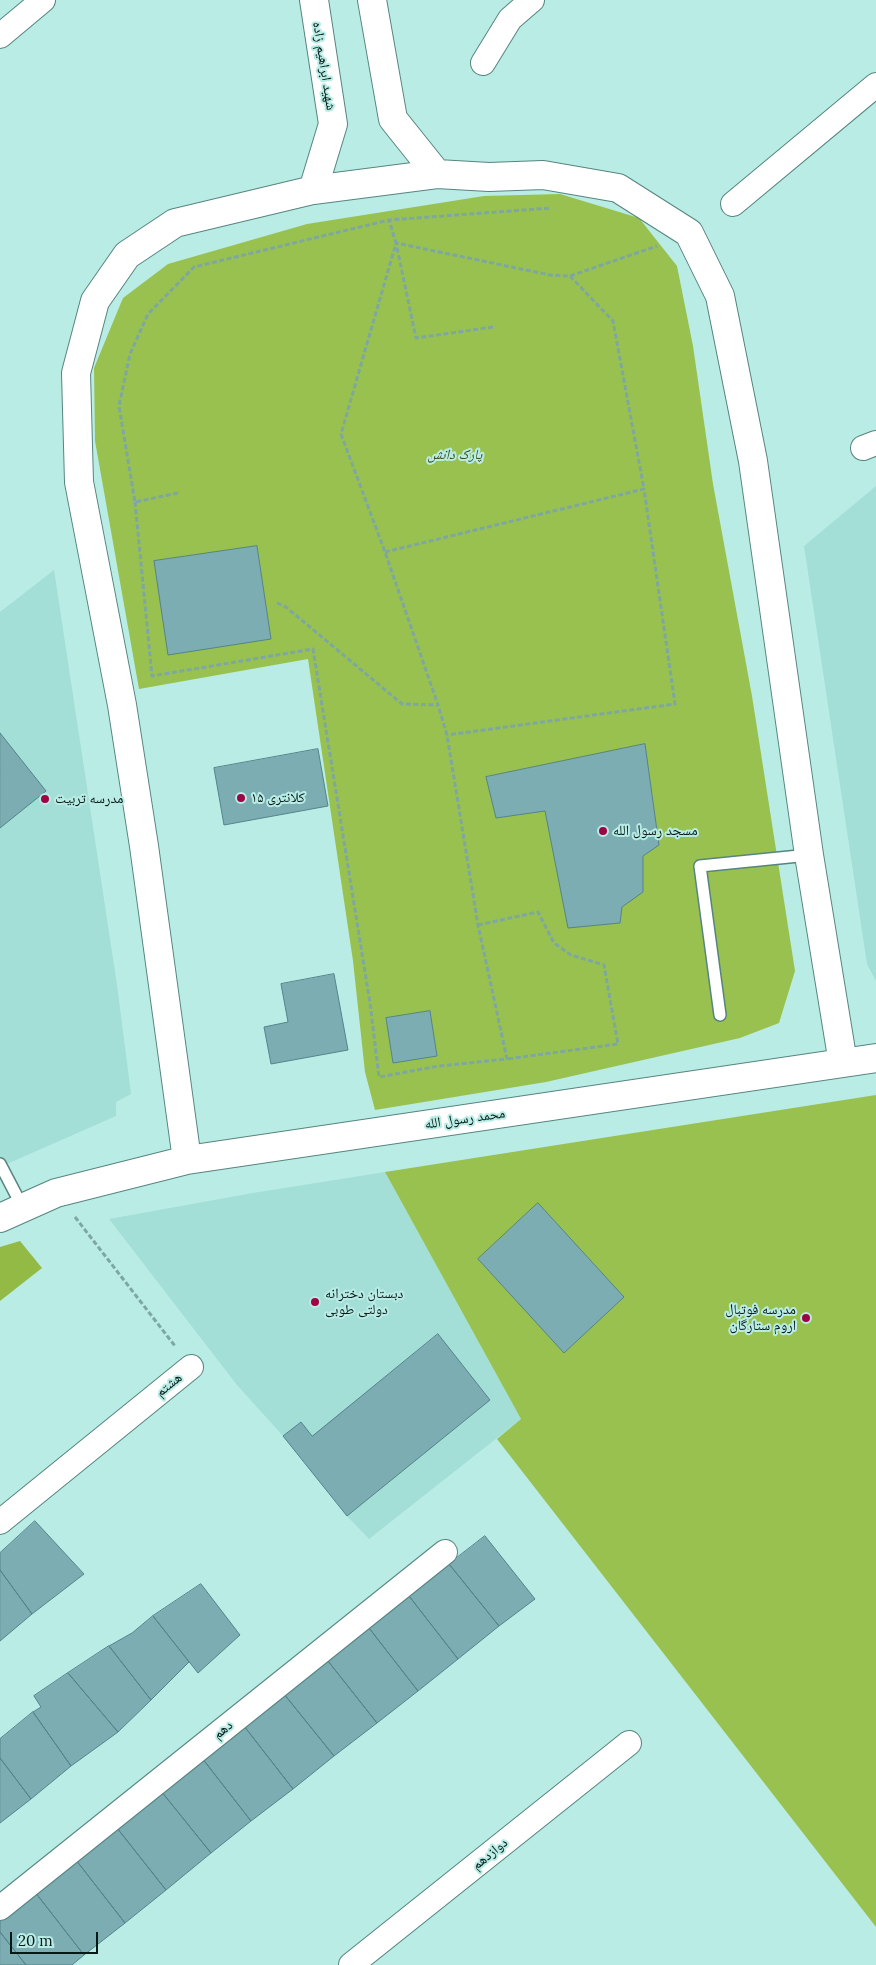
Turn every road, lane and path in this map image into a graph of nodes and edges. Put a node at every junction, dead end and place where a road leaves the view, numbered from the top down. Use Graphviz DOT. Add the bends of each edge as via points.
graph roads {
  1 [pos="43,0"];
  2 [pos="314,0"];
  3 [pos="372,0"];
  4 [pos="532,0"];
  5 [pos="0,36"];
  6 [pos="483,62"];
  7 [pos="876,85"];
  8 [pos="437,174"];
  9 [pos="313,190"];
  10 [pos="733,204"];
  11 [pos="557,207"];
  12 [pos="389,220"];
  13 [pos="652,240"];
  14 [pos="396,243"];
  15 [pos="570,276"];
  16 [pos="493,327"];
  17 [pos="644,489"];
  18 [pos="178,493"];
  19 [pos="135,502"];
  20 [pos="385,552"];
  21 [pos="277,603"];
  22 [pos="438,705"];
  23 [pos="447,735"];
  24 [pos="809,855"];
  25 [pos="478,925"];
  26 [pos="720,1015"];
  27 [pos="876,1058"];
  28 [pos="507,1059"];
  29 [pos="843,1063"];
  30 [pos="187,1160"];
  31 [pos="0,1164"];
  32 [pos="56,1193"];
  33 [pos="11,1213"];
  34 [pos="191,1367"];
  35 [pos="0,1522"];
  36 [pos="445,1552"];
  37 [pos="629,1743"];
  38 [pos="0,1908"];
  39 [pos="351,1965"];
  1 -- 5 [label="street"];
  2 -- 9 [label="street, شهيد ابراهيم زاده" via="333,124"];
  3 -- 8 [label="street" via="393,119"];
  4 -- 6 [label="street" via="510,19"];
  7 -- 10 [label="street"];
  8 -- 9 [label="street"];
  8 -- 24 [label="street" via="489,177 542,175 618,188 689,233 720,296 753,461"];
  9 -- 30 [label="street" via="176,223 127,255 95,301 76,373 79,482 122,705"];
  11 -- 12 [label="path"];
  12 -- 14 [label="path"];
  12 -- 19 [label="path" via="194,267 148,314 130,354 120,406"];
  13 -- 15 [label="path" via="660,245"];
  14 -- 15 [label="path" via="550,275"];
  14 -- 16 [label="path" via="416,338"];
  14 -- 20 [label="path" via="341,434"];
  15 -- 17 [label="path" via="613,321"];
  17 -- 20 [label="path"];
  17 -- 23 [label="path" via="675,704"];
  18 -- 19 [label="path"];
  19 -- 28 [label="path" via="152,676 313,649 379,1077 439,1066"];
  20 -- 22 [label="path"];
  21 -- 22 [label="path" via="286,607 402,704"];
  22 -- 23 [label="path"];
  23 -- 25 [label="path"];
  24 -- 26 [label="lane" via="700,866"];
  24 -- 29 [label="street"];
  25 -- 28 [label="path"];
  25 -- 28 [label="path" via="538,912 554,943 571,955 604,965 618,1044"];
  27 -- 29 [label="street, محمد رسول الله"];
  29 -- 30 [label="street, محمد رسول الله"];
  30 -- 32 [label="street, محمد رسول الله"];
  31 -- 33 [label="lane"];
  32 -- 33 [label="street, محمد رسول الله"];
  32 -- 34 [label="path, هشتم"];
  34 -- 35 [label="street, هشتم"];
  36 -- 38 [label="street, دهم"];
  37 -- 39 [label="street, دوازدهم"];
}
